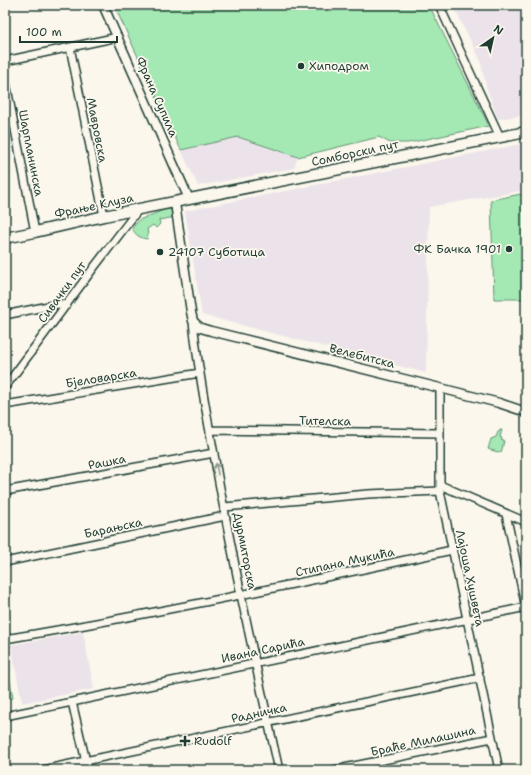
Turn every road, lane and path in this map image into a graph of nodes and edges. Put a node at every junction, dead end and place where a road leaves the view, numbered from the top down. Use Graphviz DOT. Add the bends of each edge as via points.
graph roads {
  1 [pos="103,5"];
  2 [pos="439,5"];
  3 [pos="118,37"];
  4 [pos="70,47"];
  5 [pos="5,61"];
  6 [pos="5,78"];
  7 [pos="526,132"];
  8 [pos="500,136"];
  9 [pos="189,199"];
  10 [pos="175,202"];
  11 [pos="138,210"];
  12 [pos="104,216"];
  13 [pos="36,232"];
  14 [pos="5,238"];
  15 [pos="67,305"];
  16 [pos="5,315"];
  17 [pos="193,321"];
  18 [pos="202,328"];
  19 [pos="194,335"];
  20 [pos="200,373"];
  21 [pos="5,388"];
  22 [pos="440,388"];
  23 [pos="5,405"];
  24 [pos="526,412"];
  25 [pos="210,430"];
  26 [pos="440,433"];
  27 [pos="214,453"];
  28 [pos="440,488"];
  29 [pos="5,491"];
  30 [pos="224,507"];
  31 [pos="506,514"];
  32 [pos="225,516"];
  33 [pos="526,522"];
  34 [pos="452,550"];
  35 [pos="5,562"];
  36 [pos="242,595"];
  37 [pos="526,607"];
  38 [pos="467,619"];
  39 [pos="5,639"];
  40 [pos="255,663"];
  41 [pos="480,678"];
  42 [pos="72,702"];
  43 [pos="5,716"];
  44 [pos="268,722"];
  45 [pos="492,738"];
  46 [pos="86,761"];
  47 [pos="42,770"];
  48 [pos="88,770"];
  49 [pos="279,770"];
  50 [pos="334,770"];
  51 [pos="499,770"];
  1 -- 3 [label="street, Франа Супила"];
  2 -- 8 [label="street"];
  3 -- 4 [label="street"];
  3 -- 9 [label="street, Франа Супила"];
  4 -- 5 [label="street"];
  4 -- 12 [label="street, Мавровска"];
  6 -- 13 [label="street, Шарпланинска"];
  7 -- 8 [label="main road, Сомборски пут"];
  8 -- 9 [label="main road, Сомборски пут"];
  9 -- 10 [label="main road, Фрање Клуза"];
  10 -- 11 [label="main road, Фрање Клуза"];
  10 -- 17 [label="street, Дурмиторска"];
  11 -- 12 [label="main road, Фрање Клуза"];
  11 -- 15 [label="street, Сивачки пут"];
  12 -- 13 [label="main road, Фрање Клуза"];
  13 -- 14 [label="main road, Фрање Клуза"];
  15 -- 16 [label="street" via="58,304"];
  15 -- 21 [label="street, Сивачки пут"];
  17 -- 18 [label="street, Велебитска"];
  17 -- 19 [label="street, Дурмиторска"];
  18 -- 19 [label="street"];
  18 -- 22 [label="street, Велебитска"];
  19 -- 20 [label="street, Дурмиторска"];
  20 -- 23 [label="street, Бјеловарска"];
  20 -- 25 [label="street, Дурмиторска"];
  22 -- 24 [label="street, Велебитска"];
  22 -- 26 [label="street, Лајоша Хушвета"];
  25 -- 26 [label="street, Тителска"];
  25 -- 27 [label="street, Дурмиторска"];
  26 -- 28 [label="street, Лајоша Хушвета"];
  27 -- 29 [label="street, Рашка"];
  30 -- 27 [label="street, Дурмиторска, one-way"];
  28 -- 30 [label="street"];
  28 -- 31 [label="street"];
  28 -- 34 [label="street, Лајоша Хушвета"];
  30 -- 32 [label="street, Дурмиторска"];
  31 -- 33 [label="street"];
  31 -- 37 [label="street"];
  32 -- 35 [label="street, Барањска"];
  32 -- 36 [label="street, Дурмиторска"];
  34 -- 36 [label="street, Стипана Мукића"];
  34 -- 38 [label="street, Лајоша Хушвета"];
  36 -- 39 [label="street, Стипана Мукића"];
  36 -- 40 [label="street, Дурмиторска"];
  37 -- 38 [label="street, Ивана Сарића"];
  38 -- 40 [label="street, Ивана Сарића"];
  38 -- 41 [label="street, Лајоша Хушвета"];
  40 -- 42 [label="street, Ивана Сарића"];
  40 -- 44 [label="street, Дурмиторска"];
  41 -- 44 [label="street, Радничка"];
  41 -- 45 [label="street, Лајоша Хушвета"];
  42 -- 43 [label="street, Ивана Сарића"];
  42 -- 46 [label="street"];
  44 -- 46 [label="street, Радничка"];
  44 -- 49 [label="street, Дурмиторска"];
  45 -- 50 [label="street, Браће Милашина"];
  45 -- 51 [label="street, Лајоша Хушвета"];
  46 -- 47 [label="street, Радничка"];
  46 -- 48 [label="street"];
}
